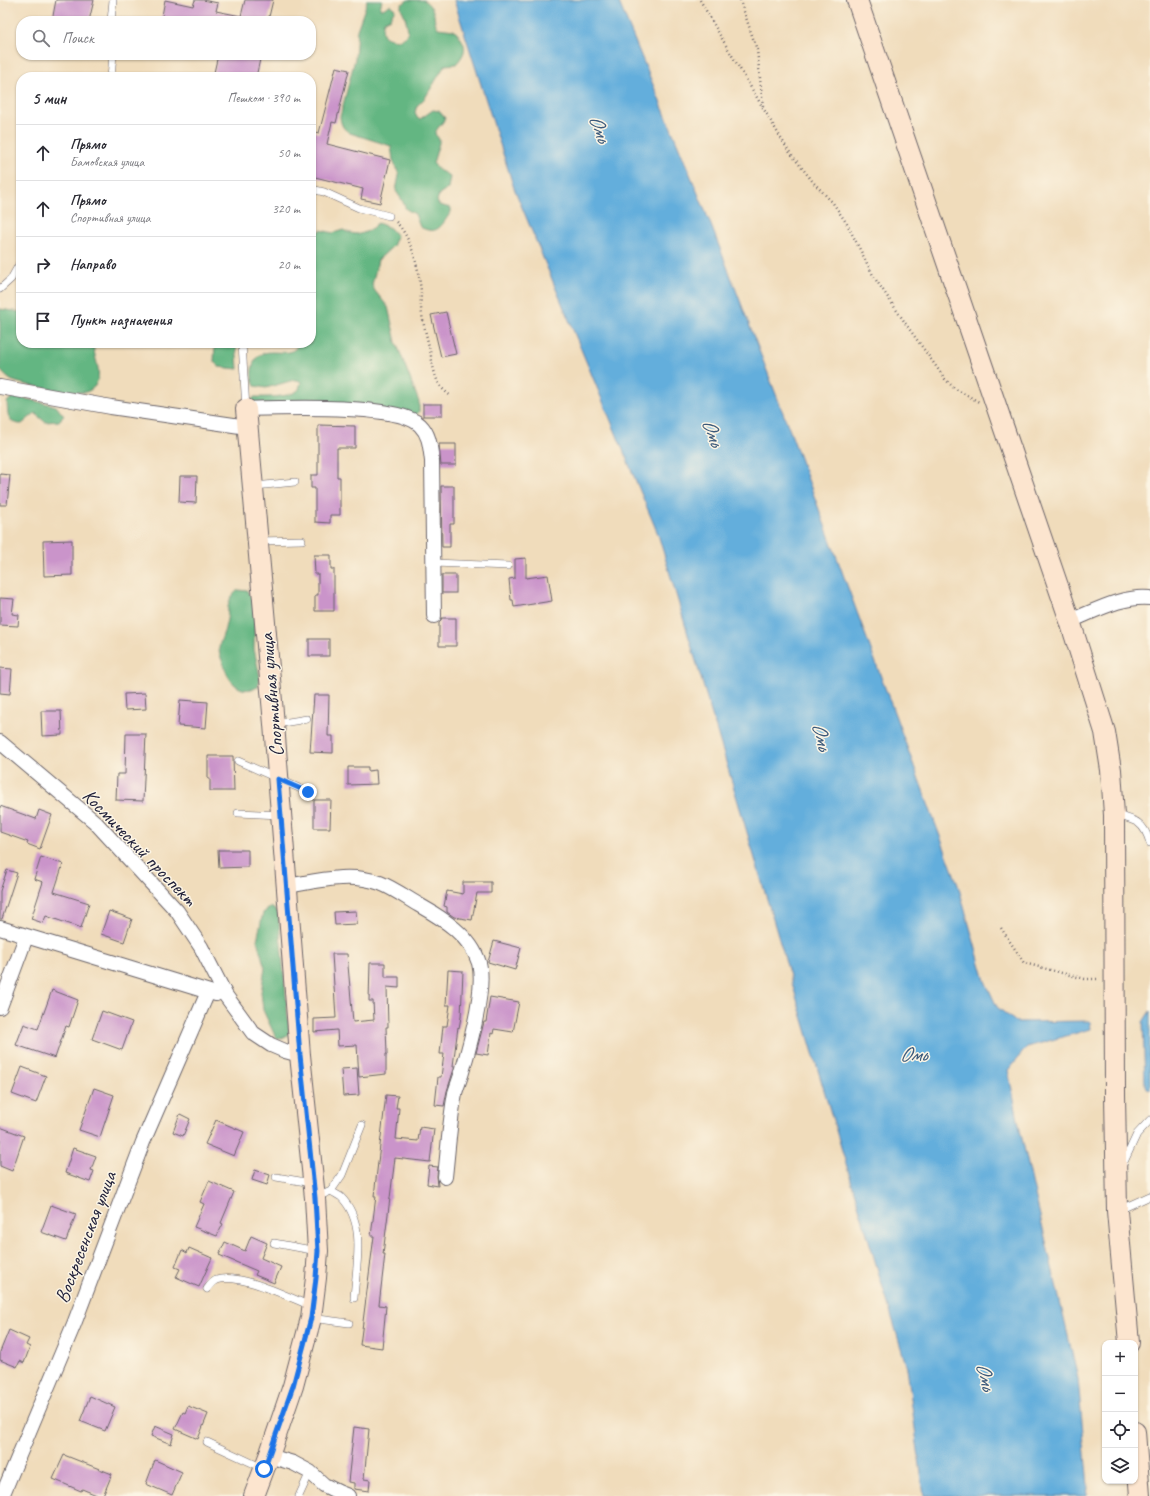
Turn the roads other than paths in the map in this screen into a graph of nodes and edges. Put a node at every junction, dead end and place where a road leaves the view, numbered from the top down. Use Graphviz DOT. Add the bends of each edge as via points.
graph roads {
  1 [pos="113,0"];
  2 [pos="858,0"];
  3 [pos="111,16"];
  4 [pos="113,60"];
  5 [pos="111,72"];
  6 [pos="316,190"];
  7 [pos="389,216"];
  8 [pos="16,270"];
  9 [pos="0,289"];
  10 [pos="242,348"];
  11 [pos="0,387"];
  12 [pos="247,418"];
  13 [pos="294,482"];
  14 [pos="252,486"];
  15 [pos="302,540"];
  16 [pos="257,541"];
  17 [pos="434,563"];
  18 [pos="508,566"];
  19 [pos="1150,598"];
  20 [pos="434,616"];
  21 [pos="1070,621"];
  22 [pos="307,719"];
  23 [pos="274,724"];
  24 [pos="0,742"];
  25 [pos="238,761"];
  26 [pos="278,779"];
  27 [pos="308,792"];
  28 [pos="238,814"];
  29 [pos="281,815"];
  30 [pos="1114,815"];
  31 [pos="1150,843"];
  32 [pos="287,886"];
  33 [pos="0,928"];
  34 [pos="26,936"];
  35 [pos="208,992"];
  36 [pos="226,996"];
  37 [pos="0,1007"];
  38 [pos="300,1055"];
  39 [pos="1150,1120"];
  40 [pos="362,1125"];
  41 [pos="276,1177"];
  42 [pos="445,1177"];
  43 [pos="1116,1177"];
  44 [pos="320,1191"];
  45 [pos="1150,1196"];
  46 [pos="1117,1211"];
  47 [pos="274,1243"];
  48 [pos="318,1251"];
  49 [pos="207,1289"];
  50 [pos="354,1298"];
  51 [pos="312,1312"];
  52 [pos="349,1323"];
  53 [pos="1129,1340"];
  54 [pos="207,1442"];
  55 [pos="1136,1448"];
  56 [pos="267,1462"];
  57 [pos="310,1472"];
  58 [pos="2,1496"];
  59 [pos="254,1496"];
  60 [pos="299,1496"];
  61 [pos="348,1496"];
  62 [pos="1140,1496"];
  1 -- 3 [label="lane"];
  2 -- 21 [label="street"];
  4 -- 5 [label="lane"];
  6 -- 7 [label="lane" via="359,208"];
  8 -- 9 [label="lane" via="11,279"];
  10 -- 12 [label="lane"];
  11 -- 12 [label="street" via="111,407"];
  12 -- 14 [label="street, Спортивная улица"];
  12 -- 17 [label="street" via="305,407 384,412 409,418 419,424 430,441"];
  13 -- 14 [label="lane"];
  14 -- 16 [label="street, Спортивная улица"];
  15 -- 16 [label="lane"];
  16 -- 23 [label="street, Спортивная улица"];
  17 -- 18 [label="lane"];
  17 -- 20 [label="street"];
  19 -- 21 [label="street" via="1119,601"];
  21 -- 30 [label="street" via="1104,732 1111,770"];
  22 -- 23 [label="lane"];
  23 -- 26 [label="street, Спортивная улица"];
  24 -- 36 [label="street, Космический проспект" via="94,822 177,911 201,947"];
  25 -- 26 [label="lane"];
  26 -- 27 [label="lane"];
  26 -- 29 [label="street, Спортивная улица"];
  28 -- 29 [label="lane"];
  29 -- 32 [label="street, Спортивная улица"];
  30 -- 31 [label="lane" via="1134,819 1147,831"];
  30 -- 43 [label="street"];
  32 -- 38 [label="street, Спортивная улица"];
  32 -- 42 [label="street" via="333,878 353,878 381,884 449,924 474,949 480,968 481,990 456,1091"];
  33 -- 34 [label="street"];
  34 -- 35 [label="street"];
  34 -- 37 [label="street"];
  35 -- 36 [label="street"];
  35 -- 58 [label="street, Воскресенская улица" via="143,1142 74,1324"];
  36 -- 38 [label="street, Космический проспект" via="253,1033 271,1045"];
  38 -- 44 [label="street, Спортивная улица"];
  39 -- 43 [label="lane" via="1137,1134"];
  40 -- 44 [label="lane" via="342,1175"];
  41 -- 44 [label="lane"];
  43 -- 46 [label="street"];
  44 -- 48 [label="street, Спортивная улица"];
  44 -- 50 [label="lane" via="341,1197 357,1227"];
  45 -- 46 [label="lane"];
  46 -- 53 [label="street"];
  47 -- 48 [label="lane"];
  48 -- 51 [label="street, Спортивная улица"];
  49 -- 51 [label="lane" via="217,1280 249,1281"];
  51 -- 52 [label="lane"];
  51 -- 56 [label="street, Спортивная улица" via="293,1386"];
  54 -- 56 [label="lane"];
  55 -- 62 [label="street"];
  56 -- 57 [label="street" via="293,1463"];
  56 -- 59 [label="street, Спортивная улица"];
  57 -- 60 [label="lane"];
  57 -- 61 [label="street" via="324,1485"];
}
